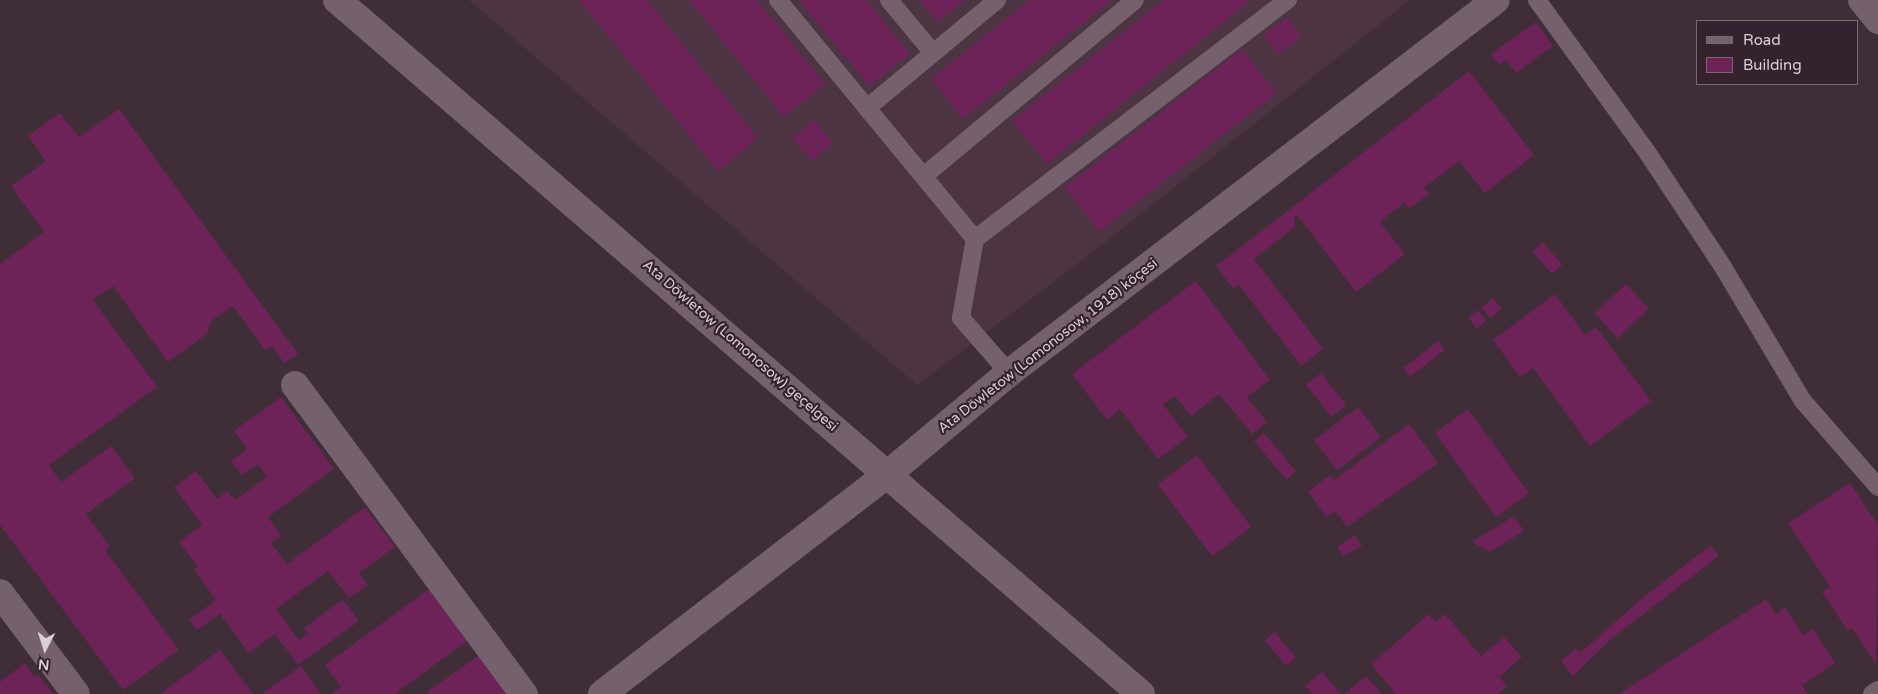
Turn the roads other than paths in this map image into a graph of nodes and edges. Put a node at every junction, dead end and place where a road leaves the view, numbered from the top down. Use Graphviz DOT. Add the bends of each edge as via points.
graph roads {
  1 [pos="337,0"];
  2 [pos="778,0"];
  3 [pos="889,0"];
  4 [pos="997,0"];
  5 [pos="1135,0"];
  6 [pos="1288,0"];
  7 [pos="1496,0"];
  8 [pos="1537,0"];
  9 [pos="1862,0"];
  10 [pos="1878,20"];
  11 [pos="933,53"];
  12 [pos="867,108"];
  13 [pos="925,176"];
  14 [pos="975,239"];
  15 [pos="1009,373"];
  16 [pos="295,385"];
  17 [pos="888,474"];
  18 [pos="1878,487"];
  19 [pos="0,593"];
  20 [pos="1878,690"];
  21 [pos="76,694"];
  22 [pos="524,694"];
  23 [pos="602,694"];
  24 [pos="1141,694"];
  25 [pos="1872,694"];
  1 -- 17 [label="street, Ata Döwletow (Lomonosow) geçelgesi"];
  2 -- 12 [label="lane"];
  3 -- 11 [label="lane"];
  4 -- 11 [label="lane"];
  5 -- 13 [label="lane"];
  6 -- 14 [label="lane"];
  7 -- 15 [label="street, Ata Döwletow (Lomonosow, 1918) köçesi"];
  8 -- 18 [label="lane" via="1650,154 1723,267 1803,401"];
  9 -- 10 [label="street"];
  11 -- 12 [label="lane"];
  12 -- 13 [label="lane"];
  13 -- 14 [label="lane"];
  14 -- 15 [label="lane" via="960,318"];
  15 -- 17 [label="street, Ata Döwletow (Lomonosow, 1918) köçesi"];
  16 -- 22 [label="street"];
  17 -- 23 [label="street, Ata Döwletow (Lomonosow, 1918) köçesi"];
  17 -- 24 [label="street, Ata Döwletow (Lomonosow) geçelgesi"];
  19 -- 21 [label="street"];
  20 -- 25 [label="lane"];
}
